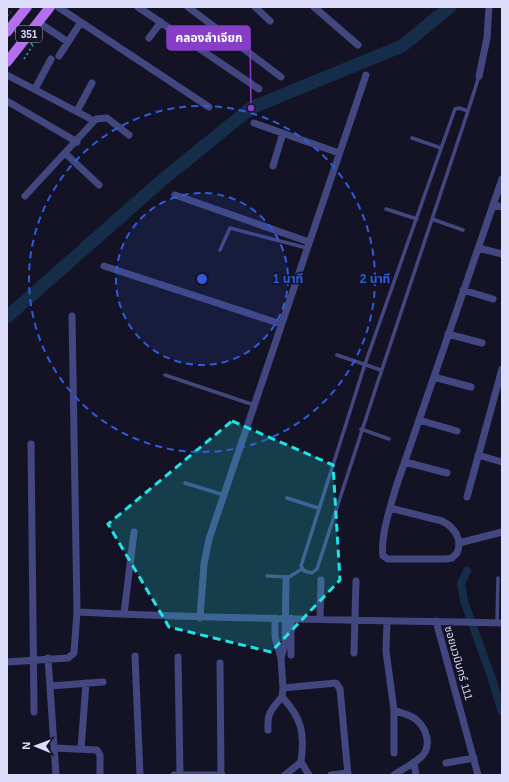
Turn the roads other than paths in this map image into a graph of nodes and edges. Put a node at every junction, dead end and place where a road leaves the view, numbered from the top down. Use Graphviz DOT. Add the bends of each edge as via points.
graph roads {
  1 [pos="27,7"];
  2 [pos="50,7"];
  3 [pos="58,7"];
  4 [pos="138,7"];
  5 [pos="188,7"];
  6 [pos="255,7"];
  7 [pos="314,7"];
  8 [pos="489,7"];
  9 [pos="270,21"];
  10 [pos="38,22"];
  11 [pos="81,22"];
  12 [pos="161,22"];
  13 [pos="7,32"];
  14 [pos="150,38"];
  15 [pos="68,42"];
  16 [pos="358,45"];
  17 [pos="59,56"];
  18 [pos="51,59"];
  19 [pos="7,62"];
  20 [pos="7,75"];
  21 [pos="366,75"];
  22 [pos="479,76"];
  23 [pos="282,77"];
  24 [pos="92,83"];
  25 [pos="35,89"];
  26 [pos="259,89"];
  27 [pos="7,101"];
  28 [pos="209,107"];
  29 [pos="77,111"];
  30 [pos="468,111"];
  31 [pos="89,118"];
  32 [pos="254,123"];
  33 [pos="283,134"];
  34 [pos="129,136"];
  35 [pos="412,138"];
  36 [pos="77,142"];
  37 [pos="441,148"];
  38 [pos="339,153"];
  39 [pos="66,154"];
  40 [pos="273,166"];
  41 [pos="502,179"];
  42 [pos="98,185"];
  43 [pos="175,195"];
  44 [pos="25,196"];
  45 [pos="494,205"];
  46 [pos="502,207"];
  47 [pos="386,209"];
  48 [pos="417,219"];
  49 [pos="432,219"];
  50 [pos="462,230"];
  51 [pos="308,245"];
  52 [pos="478,248"];
  53 [pos="220,250"];
  54 [pos="502,254"];
  55 [pos="104,266"];
  56 [pos="463,290"];
  57 [pos="493,299"];
  58 [pos="72,316"];
  59 [pos="281,324"];
  60 [pos="448,334"];
  61 [pos="482,343"];
  62 [pos="337,355"];
  63 [pos="365,364"];
  64 [pos="381,370"];
  65 [pos="502,370"];
  66 [pos="165,375"];
  67 [pos="434,377"];
  68 [pos="470,387"];
  69 [pos="254,405"];
  70 [pos="419,420"];
  71 [pos="361,429"];
  72 [pos="457,431"];
  73 [pos="389,439"];
  74 [pos="31,444"];
  75 [pos="478,455"];
  76 [pos="405,462"];
  77 [pos="502,462"];
  78 [pos="447,473"];
  79 [pos="185,483"];
  80 [pos="224,495"];
  81 [pos="467,497"];
  82 [pos="287,498"];
  83 [pos="318,508"];
  84 [pos="390,508"];
  85 [pos="134,532"];
  86 [pos="502,532"];
  87 [pos="459,543"];
  88 [pos="302,569"];
  89 [pos="267,576"];
  90 [pos="498,578"];
  91 [pos="286,580"];
  92 [pos="321,580"];
  93 [pos="356,581"];
  94 [pos="77,612"];
  95 [pos="124,614"];
  96 [pos="200,618"];
  97 [pos="275,618"];
  98 [pos="288,618"];
  99 [pos="320,619"];
  100 [pos="355,620"];
  101 [pos="387,621"];
  102 [pos="436,621"];
  103 [pos="500,623"];
  104 [pos="354,653"];
  105 [pos="290,654"];
  106 [pos="135,656"];
  107 [pos="178,656"];
  108 [pos="48,658"];
  109 [pos="281,658"];
  110 [pos="34,659"];
  111 [pos="7,662"];
  112 [pos="220,662"];
  113 [pos="102,682"];
  114 [pos="86,683"];
  115 [pos="50,686"];
  116 [pos="282,688"];
  117 [pos="282,698"];
  118 [pos="394,710"];
  119 [pos="34,712"];
  120 [pos="268,730"];
  121 [pos="55,748"];
  122 [pos="81,749"];
  123 [pos="394,753"];
  124 [pos="474,758"];
  125 [pos="301,762"];
  126 [pos="414,762"];
  127 [pos="446,763"];
  128 [pos="348,774"];
  129 [pos="56,775"];
  130 [pos="100,775"];
  131 [pos="140,775"];
  132 [pos="174,775"];
  133 [pos="180,775"];
  134 [pos="222,775"];
  135 [pos="285,775"];
  136 [pos="309,775"];
  137 [pos="331,775"];
  138 [pos="394,775"];
  139 [pos="416,775"];
  140 [pos="478,775"];
  1 -- 13 [label="main road, 351"];
  2 -- 10 [label="main road, 351"];
  3 -- 11 [label="street"];
  4 -- 12 [label="street"];
  5 -- 23 [label="street"];
  6 -- 9 [label="street"];
  7 -- 16 [label="street"];
  8 -- 22 [label="street" via="487,38"];
  10 -- 15 [label="street"];
  10 -- 19 [label="main road, 351"];
  11 -- 15 [label="street"];
  11 -- 28 [label="street"];
  12 -- 14 [label="street"];
  12 -- 26 [label="street"];
  15 -- 17 [label="street"];
  18 -- 25 [label="street"];
  20 -- 25 [label="street"];
  21 -- 38 [label="street"];
  22 -- 30 [label="lane"];
  24 -- 29 [label="street"];
  25 -- 29 [label="street"];
  27 -- 36 [label="street"];
  29 -- 31 [label="street"];
  30 -- 37 [label="lane" via="455,109"];
  30 -- 49 [label="lane"];
  32 -- 33 [label="street"];
  33 -- 38 [label="street"];
  33 -- 40 [label="street"];
  34 -- 36 [label="street" via="107,118 100,117"];
  35 -- 37 [label="lane"];
  36 -- 39 [label="street"];
  37 -- 48 [label="lane"];
  38 -- 51 [label="street"];
  39 -- 42 [label="street"];
  39 -- 44 [label="street"];
  41 -- 45 [label="street"];
  43 -- 51 [label="street"];
  45 -- 46 [label="street"];
  45 -- 52 [label="street"];
  47 -- 48 [label="lane"];
  48 -- 63 [label="lane"];
  49 -- 50 [label="lane"];
  49 -- 64 [label="lane"];
  51 -- 53 [label="lane" via="230,228"];
  51 -- 59 [label="street"];
  52 -- 54 [label="street"];
  52 -- 56 [label="street"];
  55 -- 59 [label="street"];
  56 -- 57 [label="street"];
  56 -- 60 [label="street"];
  58 -- 94 [label="street"];
  59 -- 69 [label="street"];
  60 -- 61 [label="street"];
  60 -- 67 [label="street"];
  62 -- 63 [label="lane"];
  63 -- 64 [label="lane"];
  63 -- 83 [label="lane"];
  64 -- 71 [label="lane"];
  65 -- 75 [label="street"];
  66 -- 69 [label="lane"];
  67 -- 68 [label="street"];
  67 -- 70 [label="street"];
  69 -- 80 [label="street"];
  70 -- 72 [label="street"];
  70 -- 76 [label="street"];
  71 -- 73 [label="lane"];
  71 -- 88 [label="lane" via="317,569 312,573"];
  74 -- 110 [label="street"];
  75 -- 77 [label="street"];
  75 -- 81 [label="street"];
  76 -- 78 [label="street"];
  76 -- 84 [label="street"];
  79 -- 80 [label="lane"];
  80 -- 96 [label="street" via="209,539 204,564"];
  82 -- 83 [label="lane"];
  83 -- 88 [label="lane"];
  84 -- 87 [label="street" via="442,521 454,528"];
  84 -- 87 [label="street" via="382,547 384,558 452,558 458,553"];
  85 -- 95 [label="street"];
  86 -- 87 [label="street"];
  88 -- 89 [label="lane" via="289,577"];
  90 -- 103 [label="lane"];
  91 -- 98 [label="street"];
  92 -- 99 [label="street"];
  93 -- 100 [label="street"];
  94 -- 95 [label="street"];
  94 -- 108 [label="street" via="74,653 68,658"];
  95 -- 96 [label="street"];
  96 -- 97 [label="street"];
  97 -- 98 [label="street"];
  97 -- 109 [label="street" via="276,644"];
  98 -- 99 [label="street"];
  98 -- 105 [label="street"];
  98 -- 109 [label="street"];
  99 -- 100 [label="street"];
  100 -- 101 [label="street"];
  100 -- 104 [label="street"];
  101 -- 102 [label="street"];
  101 -- 118 [label="street" via="387,663"];
  102 -- 103 [label="street, ซอยนวมินทร์ 111"];
  102 -- 124 [label="street, ซอยนวมินทร์ 111"];
  106 -- 131 [label="street"];
  107 -- 133 [label="street"];
  108 -- 110 [label="street"];
  108 -- 115 [label="street"];
  109 -- 116 [label="street"];
  110 -- 111 [label="street"];
  110 -- 119 [label="street"];
  112 -- 134 [label="street"];
  113 -- 114 [label="street"];
  114 -- 115 [label="street"];
  114 -- 122 [label="street"];
  115 -- 121 [label="street"];
  116 -- 117 [label="street"];
  116 -- 128 [label="street" via="333,682 338,685"];
  117 -- 120 [label="street" via="270,710 267,718"];
  117 -- 125 [label="street" via="293,709 299,721 302,732"];
  118 -- 123 [label="street"];
  118 -- 126 [label="street" via="418,721 428,739 425,753"];
  121 -- 122 [label="street"];
  121 -- 129 [label="street"];
  122 -- 130 [label="street" via="97,750 100,755"];
  124 -- 127 [label="street"];
  124 -- 140 [label="street, ซอยนวมินทร์ 111"];
  125 -- 135 [label="street"];
  125 -- 136 [label="street"];
  126 -- 138 [label="street"];
  126 -- 139 [label="street"];
  128 -- 137 [label="street"];
  132 -- 133 [label="street"];
  133 -- 134 [label="street"];
}
